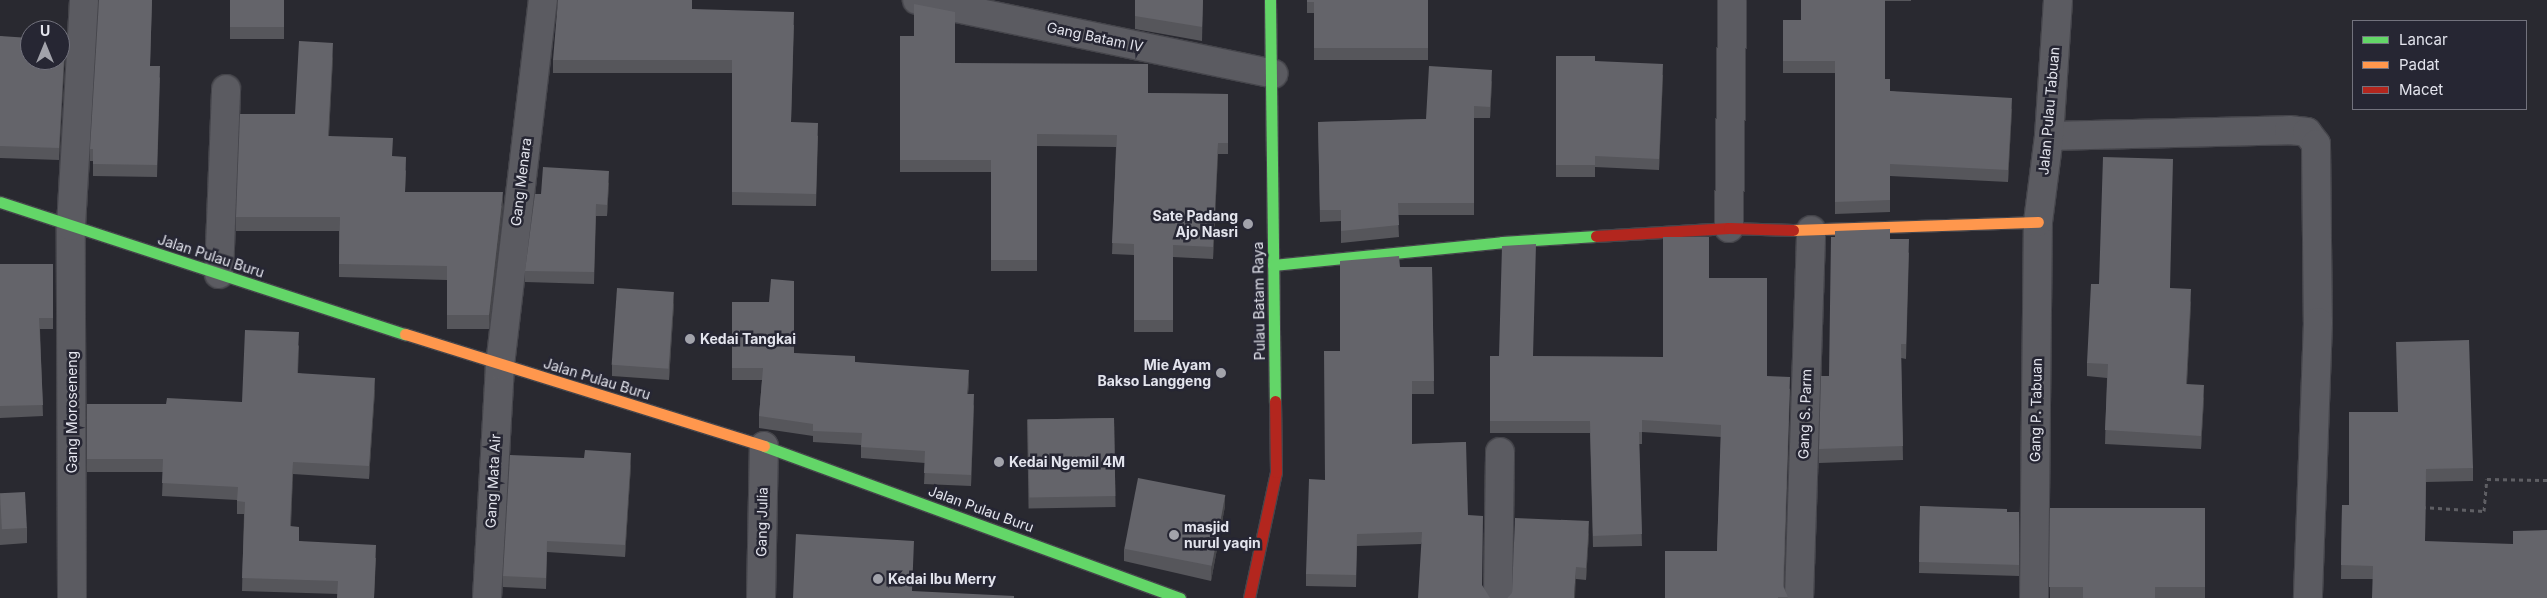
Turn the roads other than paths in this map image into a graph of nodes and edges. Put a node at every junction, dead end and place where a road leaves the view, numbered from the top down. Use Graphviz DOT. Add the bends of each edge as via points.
graph roads {
  1 [pos="84,0"];
  2 [pos="543,0"];
  3 [pos="917,0"];
  4 [pos="1270,0"];
  5 [pos="1732,0"];
  6 [pos="2058,0"];
  7 [pos="1273,74"];
  8 [pos="226,89"];
  9 [pos="2049,136"];
  10 [pos="0,202"];
  11 [pos="2038,222"];
  12 [pos="71,226"];
  13 [pos="1729,228"];
  14 [pos="1811,230"];
  15 [pos="1273,266"];
  16 [pos="219,274"];
  17 [pos="500,364"];
  18 [pos="764,446"];
  19 [pos="1500,452"];
  20 [pos="72,598"];
  21 [pos="487,598"];
  22 [pos="761,598"];
  23 [pos="1180,598"];
  24 [pos="1249,598"];
  25 [pos="1498,598"];
  26 [pos="1798,598"];
  27 [pos="2034,598"];
  28 [pos="2308,598"];
  1 -- 12 [label="street, Gang Moroseneng"];
  2 -- 17 [label="street, Gang Menara"];
  3 -- 7 [label="street, Gang Batam IV"];
  4 -- 7 [label="street, Pulau Batam Raya"];
  5 -- 13 [label="street"];
  6 -- 9 [label="street, Jalan Pulau Tabuan"];
  7 -- 15 [label="street, Pulau Batam Raya"];
  8 -- 16 [label="street"];
  9 -- 11 [label="street, Jalan Pulau Tabuan"];
  9 -- 28 [label="street" via="2289,130 2307,132 2316,144 2318,322"];
  10 -- 12 [label="street, Jalan Pulau Buru"];
  11 -- 14 [label="street"];
  11 -- 27 [label="street, Gang P. Tabuan"];
  12 -- 16 [label="street, Jalan Pulau Buru"];
  12 -- 20 [label="street, Gang Moroseneng"];
  13 -- 14 [label="street"];
  13 -- 15 [label="street" via="1502,242"];
  14 -- 26 [label="street, Gang S. Parm"];
  15 -- 24 [label="street, Pulau Batam Raya" via="1276,472"];
  16 -- 17 [label="street, Jalan Pulau Buru"];
  17 -- 18 [label="street, Jalan Pulau Buru"];
  17 -- 21 [label="street, Gang Mata Air"];
  18 -- 22 [label="street, Gang Julia"];
  18 -- 23 [label="street, Jalan Pulau Buru"];
  19 -- 25 [label="street"];
}
